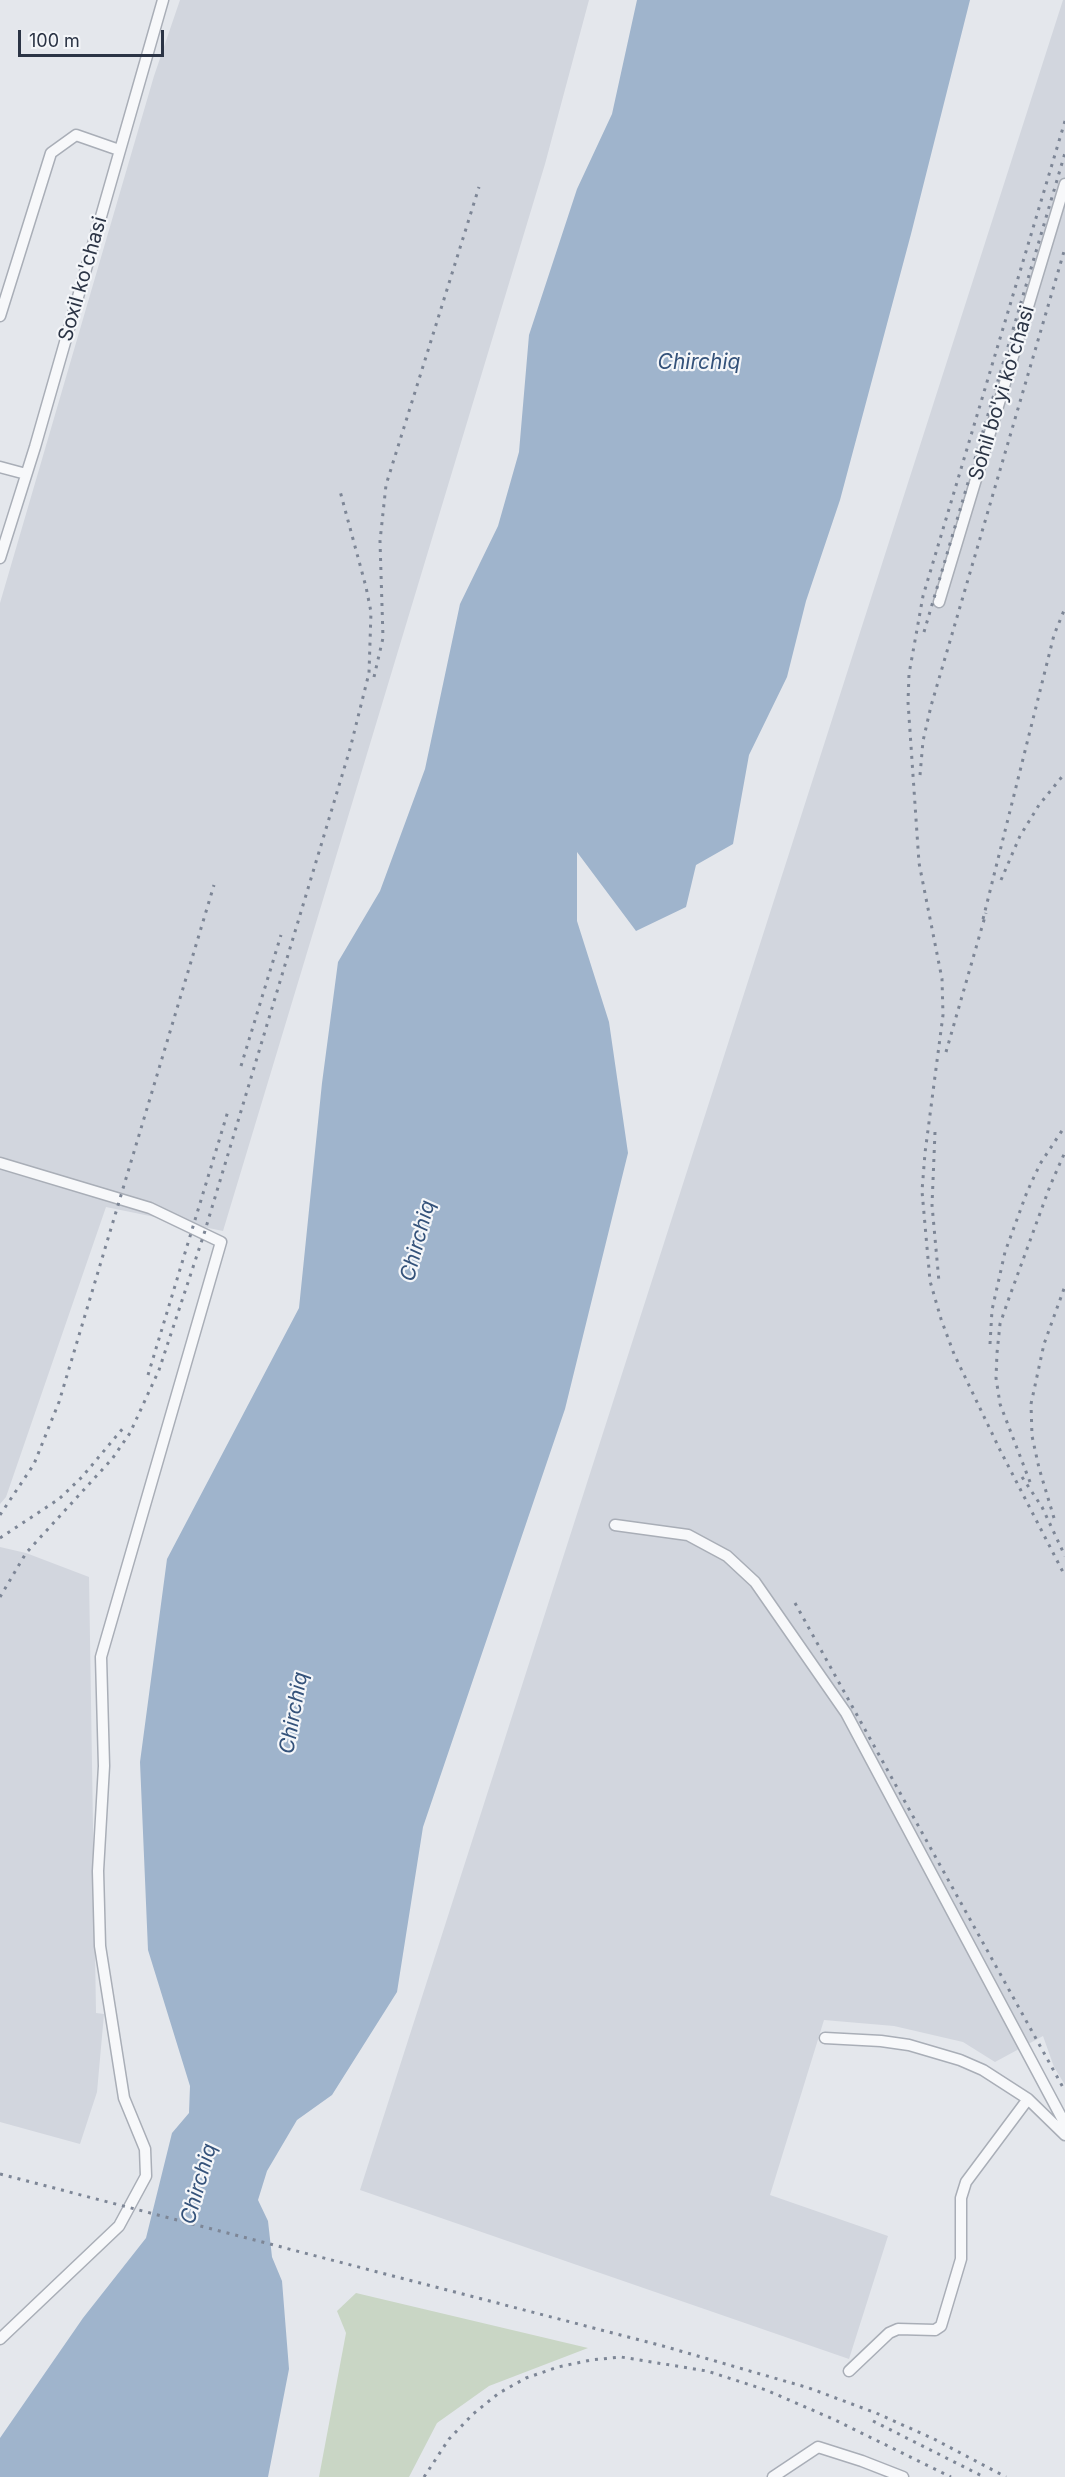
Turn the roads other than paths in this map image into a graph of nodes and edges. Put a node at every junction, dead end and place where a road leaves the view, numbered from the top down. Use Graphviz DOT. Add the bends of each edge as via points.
graph roads {
  1 [pos="163,0"];
  2 [pos="120,150"];
  3 [pos="1065,184"];
  4 [pos="0,316"];
  5 [pos="0,467"];
  6 [pos="26,474"];
  7 [pos="0,558"];
  8 [pos="939,602"];
  9 [pos="0,1163"];
  10 [pos="615,1525"];
  11 [pos="825,2038"];
  12 [pos="1028,2099"];
  13 [pos="1065,2124"];
  14 [pos="1065,2135"];
  15 [pos="0,2339"];
  16 [pos="849,2371"];
  17 [pos="773,2477"];
  18 [pos="903,2477"];
  1 -- 2 [label="street, Soxil ko'chasi"];
  2 -- 4 [label="street" via="76,135 51,153"];
  2 -- 6 [label="street, Soxil ko'chasi"];
  3 -- 8 [label="street, Sohil bo'yi ko'chasi"];
  5 -- 6 [label="street"];
  6 -- 7 [label="street, Soxil ko'chasi"];
  9 -- 15 [label="street" via="150,1208 221,1242 101,1657 104,1766 98,1871 100,1946 124,2098 145,2149 146,2176 119,2226"];
  10 -- 13 [label="street" via="688,1535 727,1556 755,1582 846,1713"];
  11 -- 12 [label="street" via="881,2041 935,2051 983,2070"];
  12 -- 14 [label="street"];
  12 -- 16 [label="street" via="966,2182 961,2198 961,2259 941,2326 935,2330 898,2329 889,2333"];
  17 -- 18 [label="street" via="818,2447"];
}
